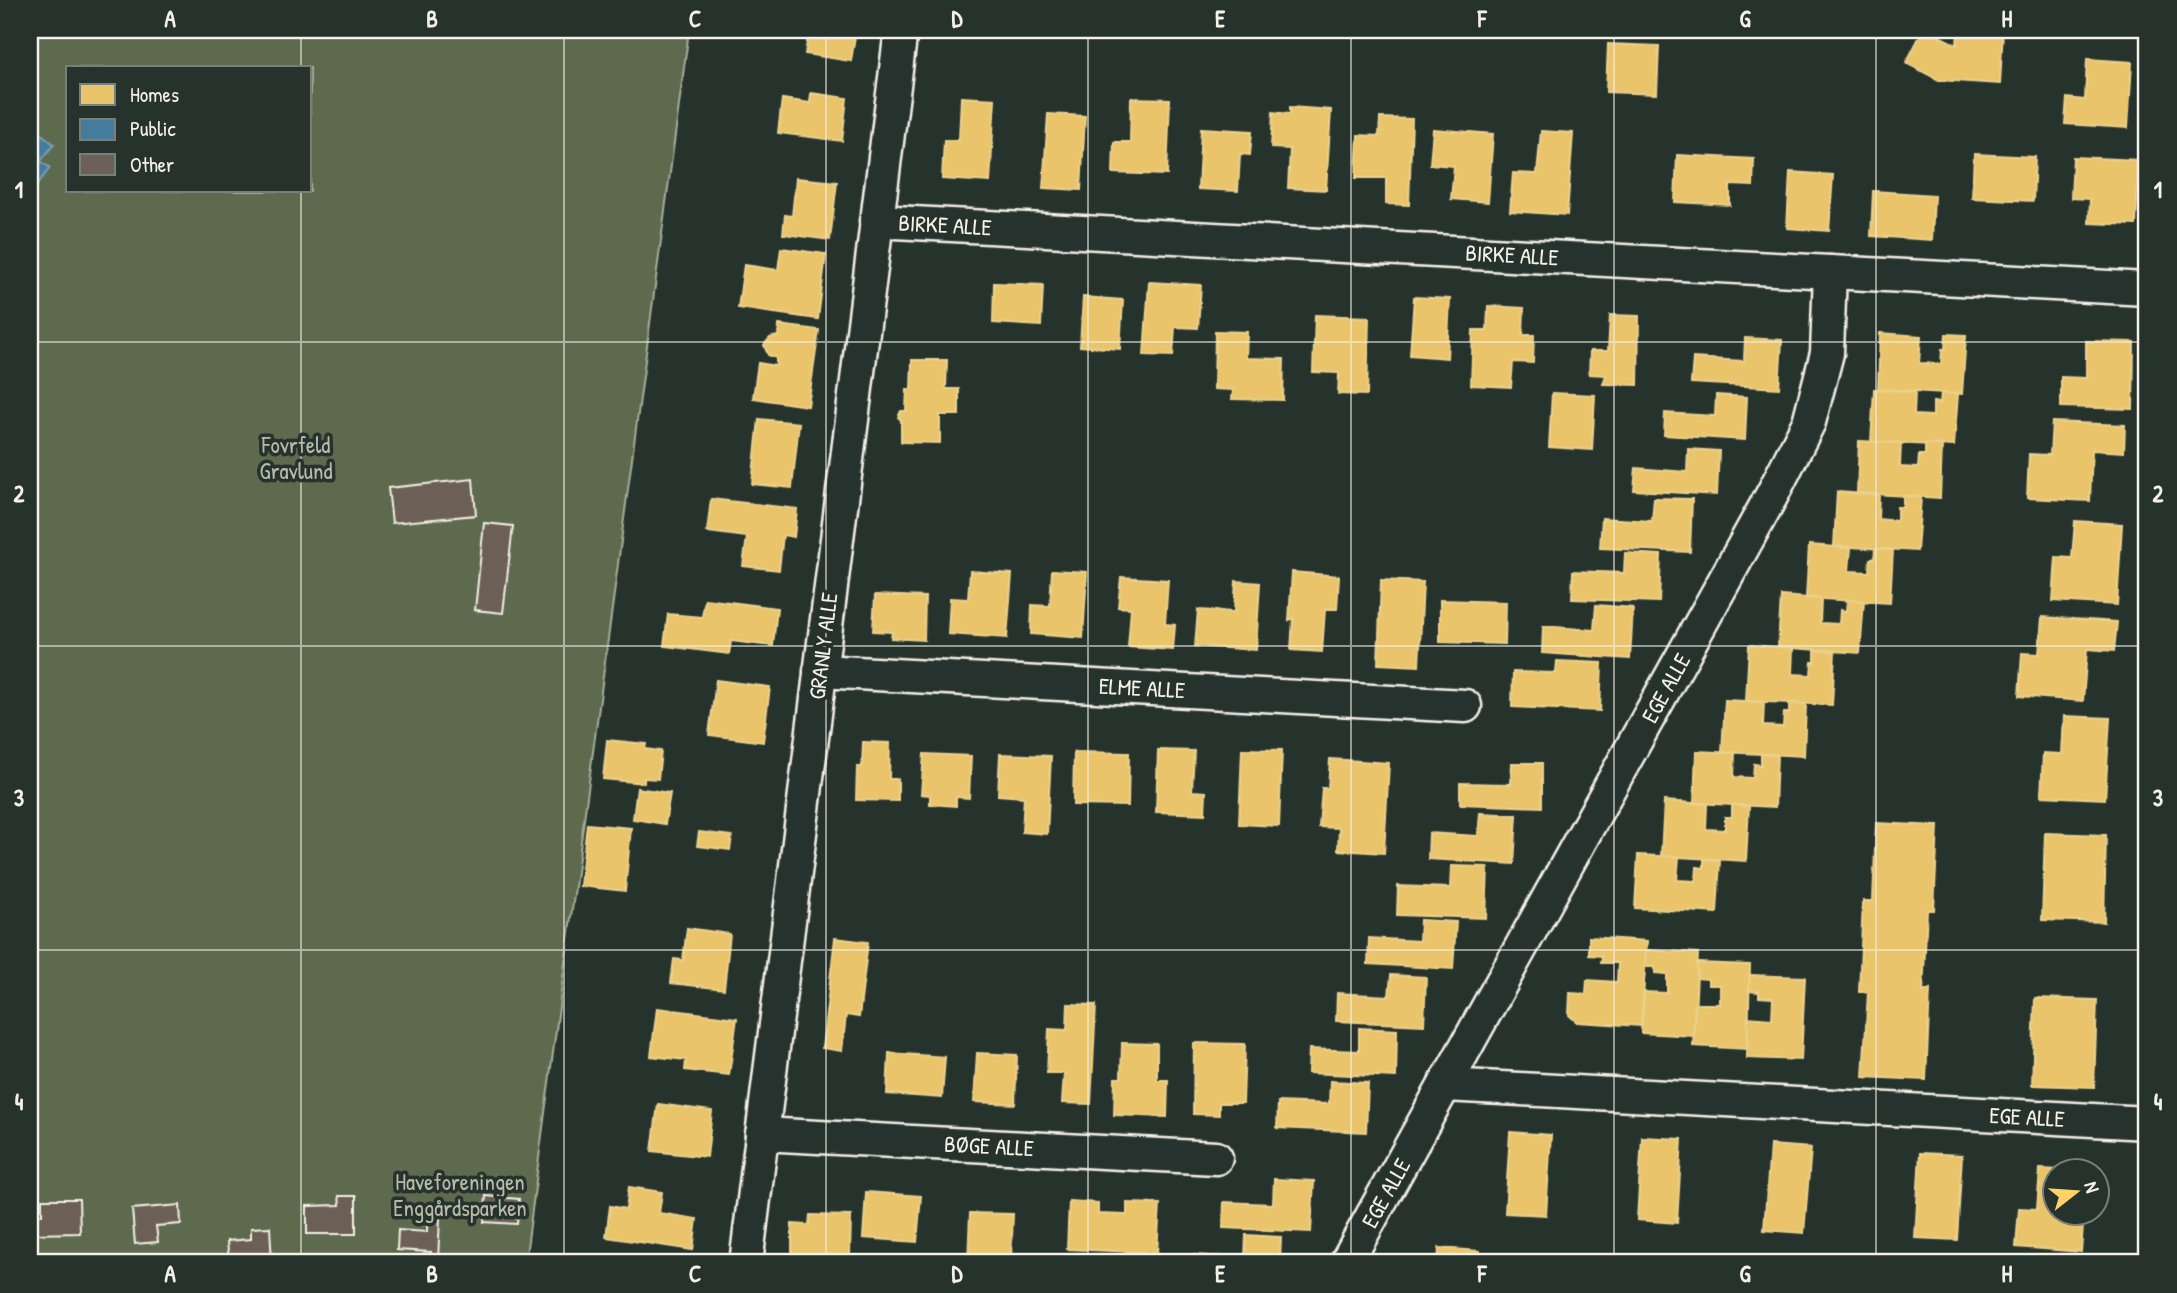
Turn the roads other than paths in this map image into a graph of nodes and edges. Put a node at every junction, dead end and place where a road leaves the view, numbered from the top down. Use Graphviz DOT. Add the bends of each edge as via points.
graph roads {
  1 [pos="901,30"];
  2 [pos="876,221"];
  3 [pos="1830,272"];
  4 [pos="2147,289"];
  5 [pos="820,671"];
  6 [pos="1465,706"];
  7 [pos="1445,1085"];
  8 [pos="2147,1124"];
  9 [pos="762,1135"];
  10 [pos="1216,1158"];
  11 [pos="746,1263"];
  12 [pos="1346,1263"];
  1 -- 2 [label="street, GRANLY ALLE"];
  2 -- 3 [label="street, BIRKE ALLE"];
  2 -- 5 [label="street, GRANLY ALLE"];
  3 -- 4 [label="street, BIRKE ALLE"];
  3 -- 7 [label="street, EGE ALLE" via="1827,353 1809,422"];
  5 -- 6 [label="street, ELME ALLE"];
  5 -- 9 [label="street, GRANLY ALLE"];
  7 -- 8 [label="street, EGE ALLE"];
  7 -- 12 [label="street, EGE ALLE"];
  9 -- 10 [label="street, BØGE ALLE"];
  9 -- 11 [label="street, GRANLY ALLE"];
}
